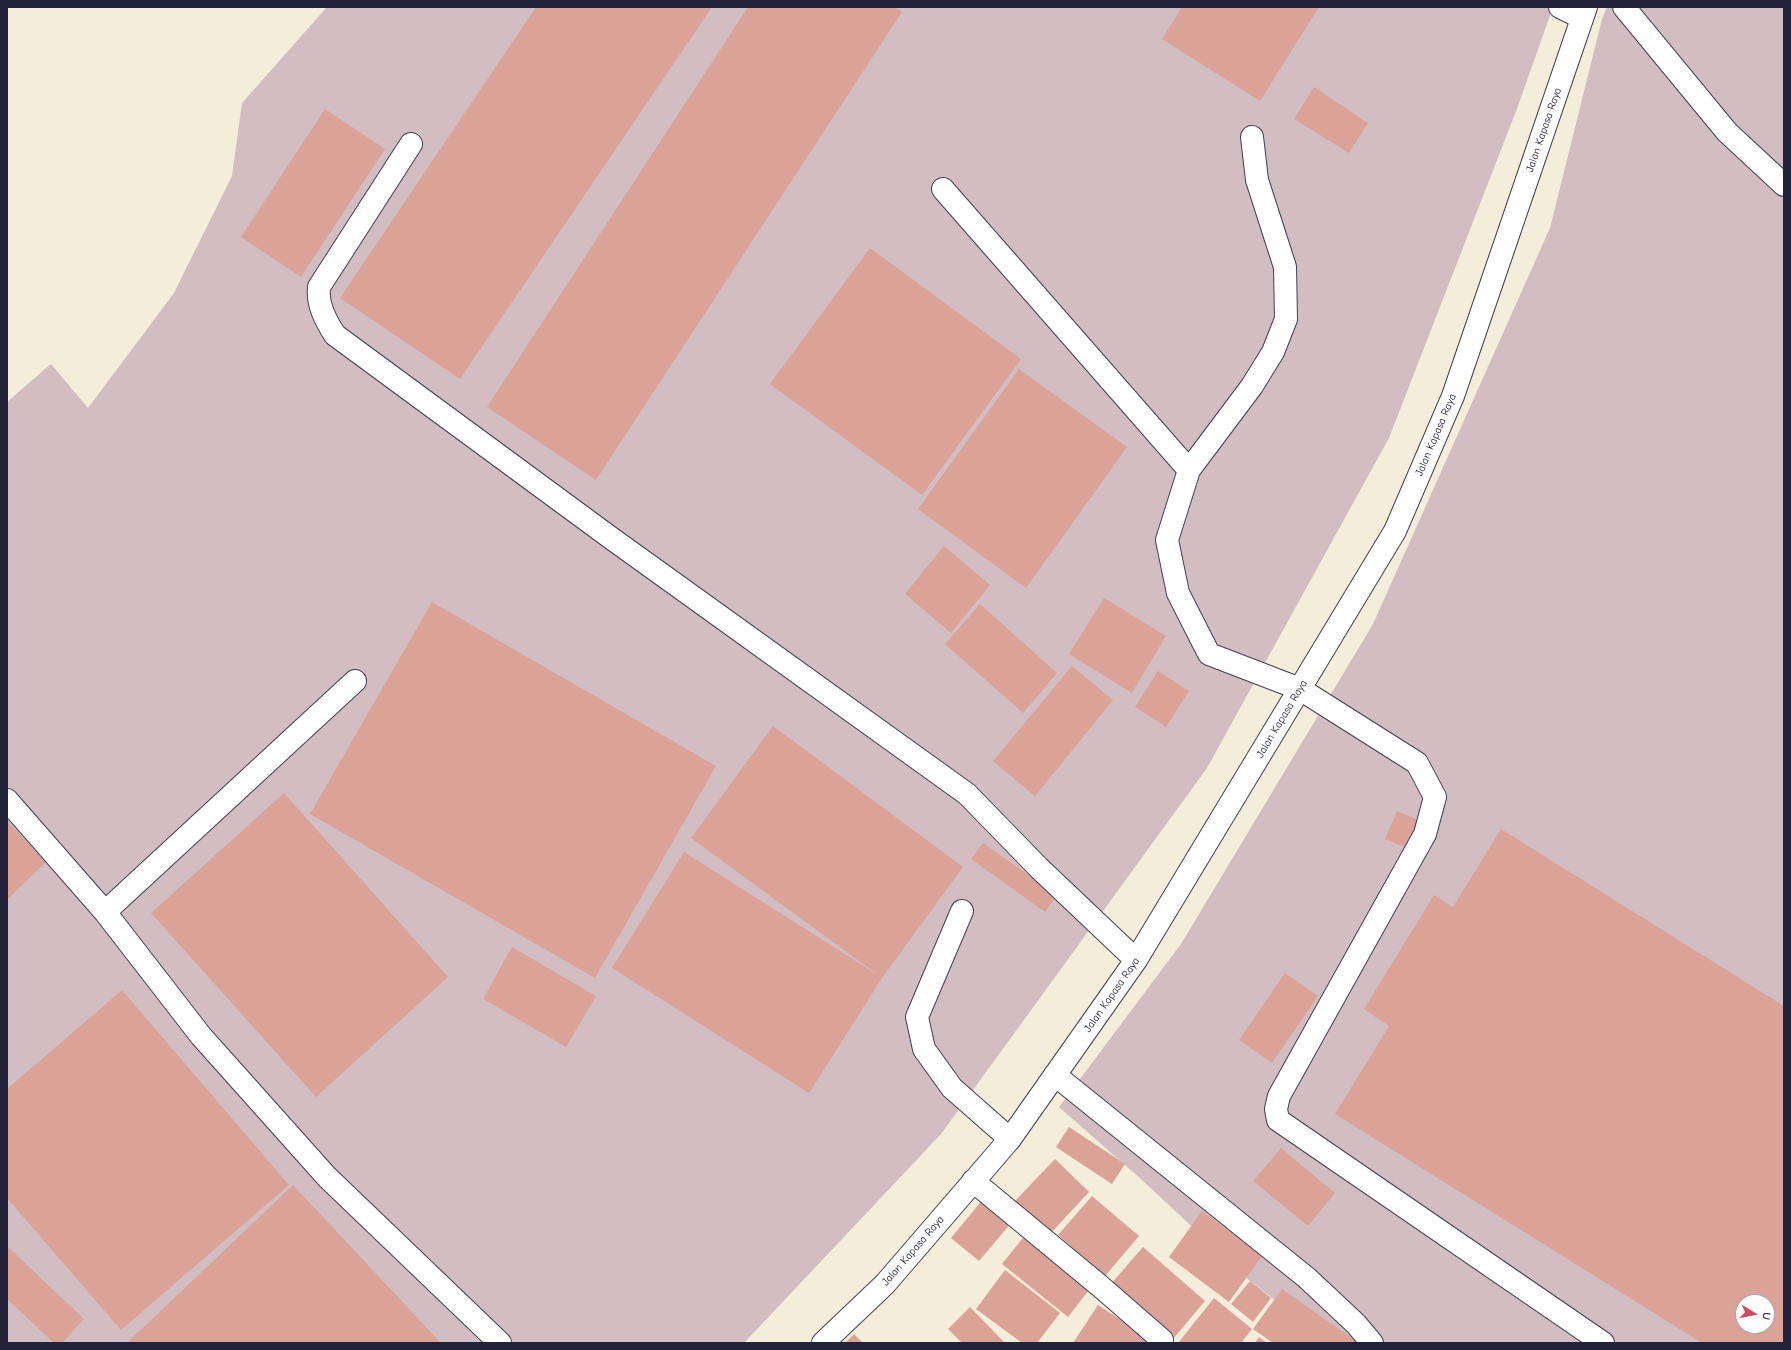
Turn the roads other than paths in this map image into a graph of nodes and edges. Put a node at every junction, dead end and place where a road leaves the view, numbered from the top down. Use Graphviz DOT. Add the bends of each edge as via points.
graph roads {
  1 [pos="1560,7"];
  2 [pos="1624,7"];
  3 [pos="1584,12"];
  4 [pos="1252,137"];
  5 [pos="411,144"];
  6 [pos="1784,185"];
  7 [pos="943,190"];
  8 [pos="1189,470"];
  9 [pos="355,681"];
  10 [pos="1300,689"];
  11 [pos="7,800"];
  12 [pos="962,911"];
  13 [pos="105,912"];
  14 [pos="1136,960"];
  15 [pos="1055,1075"];
  16 [pos="1010,1139"];
  17 [pos="973,1181"];
  18 [pos="1162,1340"];
  19 [pos="500,1343"];
  20 [pos="823,1343"];
  21 [pos="1372,1343"];
  22 [pos="1603,1343"];
  1 -- 3 [label="main road"];
  2 -- 6 [label="main road" via="1727,132"];
  3 -- 10 [label="main road, Jalan Kapasa Raya" via="1453,396 1395,531"];
  4 -- 8 [label="main road" via="1257,180 1286,267 1286,319 1273,352 1252,386"];
  5 -- 14 [label="main road" via="319,287 318,294 324,318 335,336 967,794 1039,868"];
  7 -- 8 [label="main road"];
  8 -- 10 [label="main road" via="1167,540 1178,593 1209,654"];
  9 -- 13 [label="main road"];
  10 -- 14 [label="main road, Jalan Kapasa Raya"];
  10 -- 22 [label="main road" via="1417,763 1435,797 1425,834 1279,1096 1276,1109 1278,1120"];
  11 -- 13 [label="main road"];
  12 -- 16 [label="main road" via="917,1017 924,1049 952,1088"];
  13 -- 19 [label="main road" via="201,1036 327,1177"];
  14 -- 15 [label="main road, Jalan Kapasa Raya"];
  15 -- 16 [label="main road, Jalan Kapasa Raya"];
  15 -- 21 [label="main road" via="1307,1278 1356,1324"];
  16 -- 17 [label="main road, Jalan Kapasa Raya"];
  17 -- 18 [label="main road"];
  17 -- 20 [label="main road, Jalan Kapasa Raya" via="885,1284"];
}
